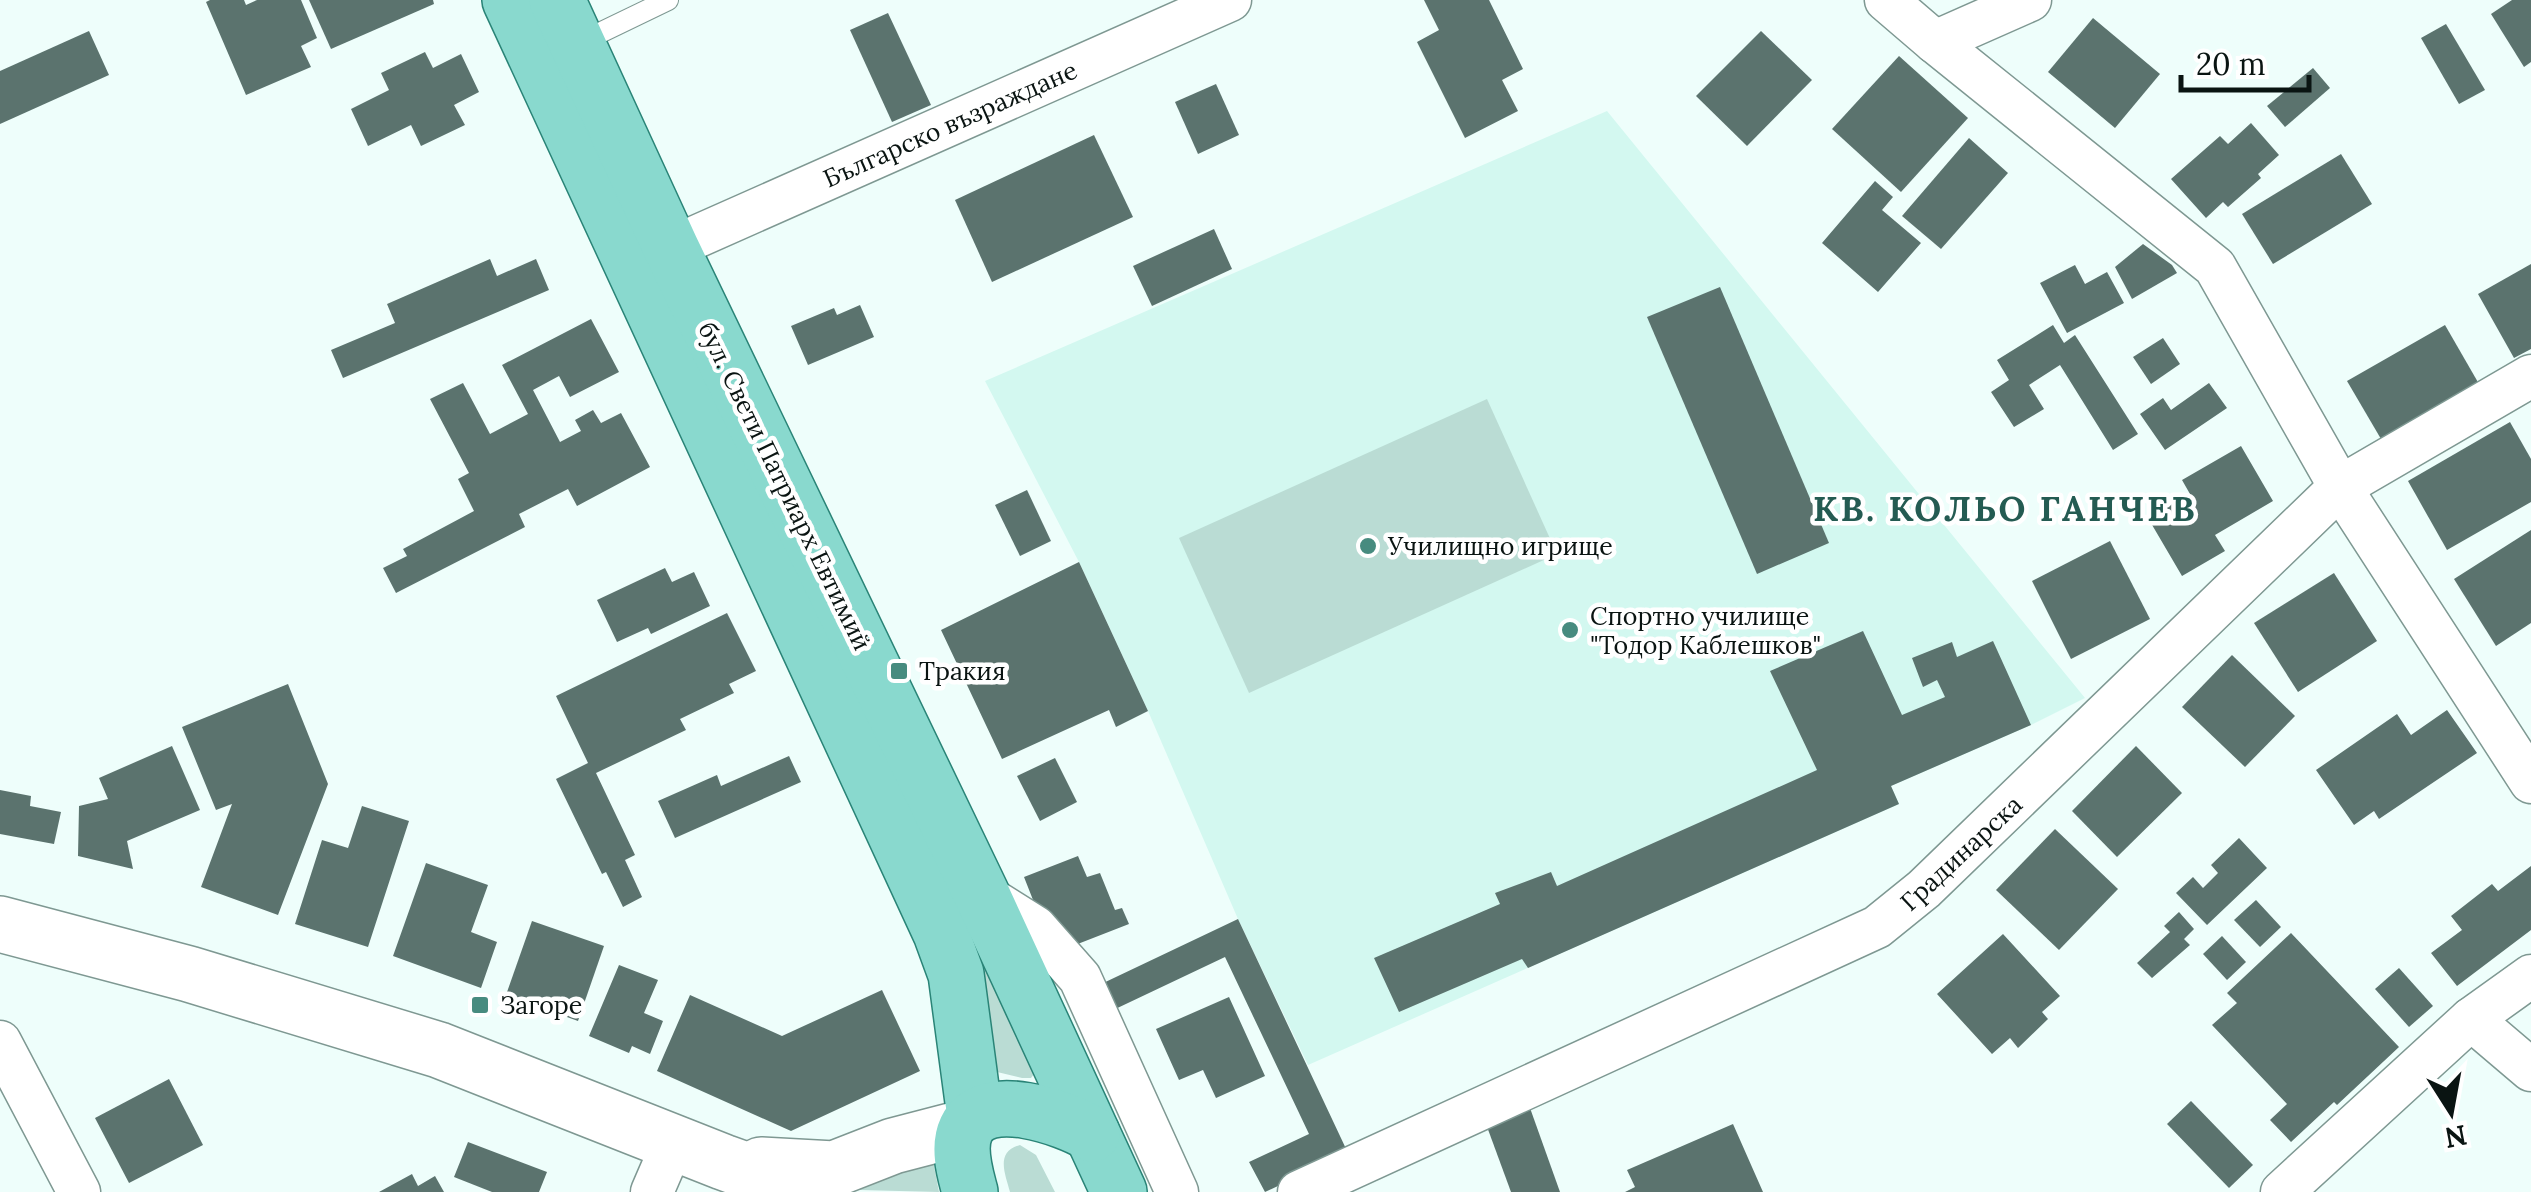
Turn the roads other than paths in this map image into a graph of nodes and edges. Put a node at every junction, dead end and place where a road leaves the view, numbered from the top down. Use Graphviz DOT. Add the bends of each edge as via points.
graph roads {
  1 [pos="510,0"];
  2 [pos="668,0"];
  3 [pos="1230,0"];
  4 [pos="1886,0"];
  5 [pos="2030,0"];
  6 [pos="567,22"];
  7 [pos="1935,42"];
  8 [pos="671,248"];
  9 [pos="2531,376"];
  10 [pos="2340,487"];
  11 [pos="2531,782"];
  12 [pos="981,893"];
  13 [pos="0,924"];
  14 [pos="2531,976"];
  15 [pos="2472,1019"];
  16 [pos="0,1042"];
  17 [pos="2531,1070"];
  18 [pos="970,1122"];
  19 [pos="674,1141"];
  20 [pos="723,1162"];
  21 [pos="1108,1172"];
  22 [pos="79,1192"];
  23 [pos="652,1192"];
  24 [pos="806,1192"];
  25 [pos="970,1192"];
  26 [pos="1177,1192"];
  27 [pos="1299,1192"];
  28 [pos="2282,1192"];
  1 -- 18 [label="main road, бул. Свети Патриарх Евтимий" via="941,934 956,974"];
  2 -- 6 [label="lane"];
  3 -- 8 [label="street, Българско възраждане"];
  4 -- 7 [label="street"];
  5 -- 7 [label="street"];
  6 -- 8 [label="main road, бул. Свети Патриарх Евтимий"];
  7 -- 10 [label="street" via="2215,266"];
  8 -- 12 [label="main road, бул. Свети Патриарх Евтимий"];
  9 -- 10 [label="street, Градинарска"];
  10 -- 11 [label="street"];
  10 -- 27 [label="street, Градинарска" via="1900,912"];
  12 -- 21 [label="main road, бул. Свети Патриарх Евтимий"];
  12 -- 26 [label="street" via="1035,928 1080,978"];
  13 -- 19 [label="street" via="439,1050"];
  14 -- 15 [label="street"];
  15 -- 17 [label="street"];
  15 -- 28 [label="street"];
  16 -- 22 [label="street"];
  18 -- 20 [label="street" via="834,1169"];
  18 -- 21 [label="main road" via="1002,1110 1061,1119"];
  18 -- 25 [label="main road, бул. Свети Патриарх Евтимий" via="962,1153"];
  19 -- 20 [label="street"];
  19 -- 23 [label="street"];
  20 -- 24 [label="street"];
}
